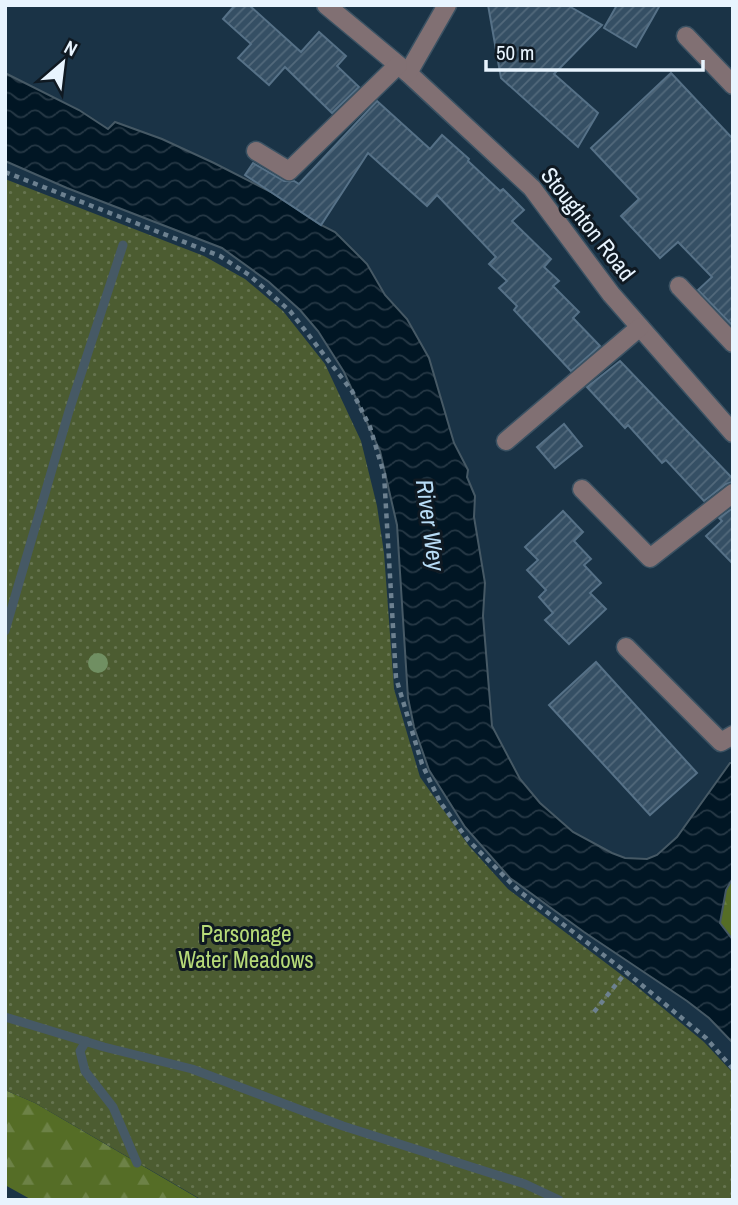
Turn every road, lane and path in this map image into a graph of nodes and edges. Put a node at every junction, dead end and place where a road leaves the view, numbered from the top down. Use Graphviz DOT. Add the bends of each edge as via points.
graph roads {
  1 [pos="326,5"];
  2 [pos="447,5"];
  3 [pos="686,36"];
  4 [pos="403,69"];
  5 [pos="733,85"];
  6 [pos="256,151"];
  7 [pos="5,172"];
  8 [pos="679,286"];
  9 [pos="640,327"];
  10 [pos="733,342"];
  11 [pos="729,422"];
  12 [pos="506,441"];
  13 [pos="582,489"];
  14 [pos="733,493"];
  15 [pos="626,647"];
  16 [pos="733,735"];
  17 [pos="626,972"];
  18 [pos="594,1012"];
  19 [pos="733,1069"];
  1 -- 4 [label="street, Stoughton Road"];
  2 -- 4 [label="street"];
  3 -- 5 [label="street"];
  4 -- 6 [label="street" via="289,171"];
  4 -- 9 [label="street, Stoughton Road" via="532,188"];
  7 -- 17 [label="path" via="220,256 290,311 352,391 370,427 384,474 396,678 422,764 440,802 468,840 519,891"];
  8 -- 10 [label="street"];
  9 -- 11 [label="street, Stoughton Road"];
  9 -- 12 [label="street"];
  13 -- 14 [label="street" via="650,558"];
  15 -- 16 [label="street" via="720,742"];
  17 -- 18 [label="path"];
  17 -- 19 [label="path" via="706,1038"];
}
